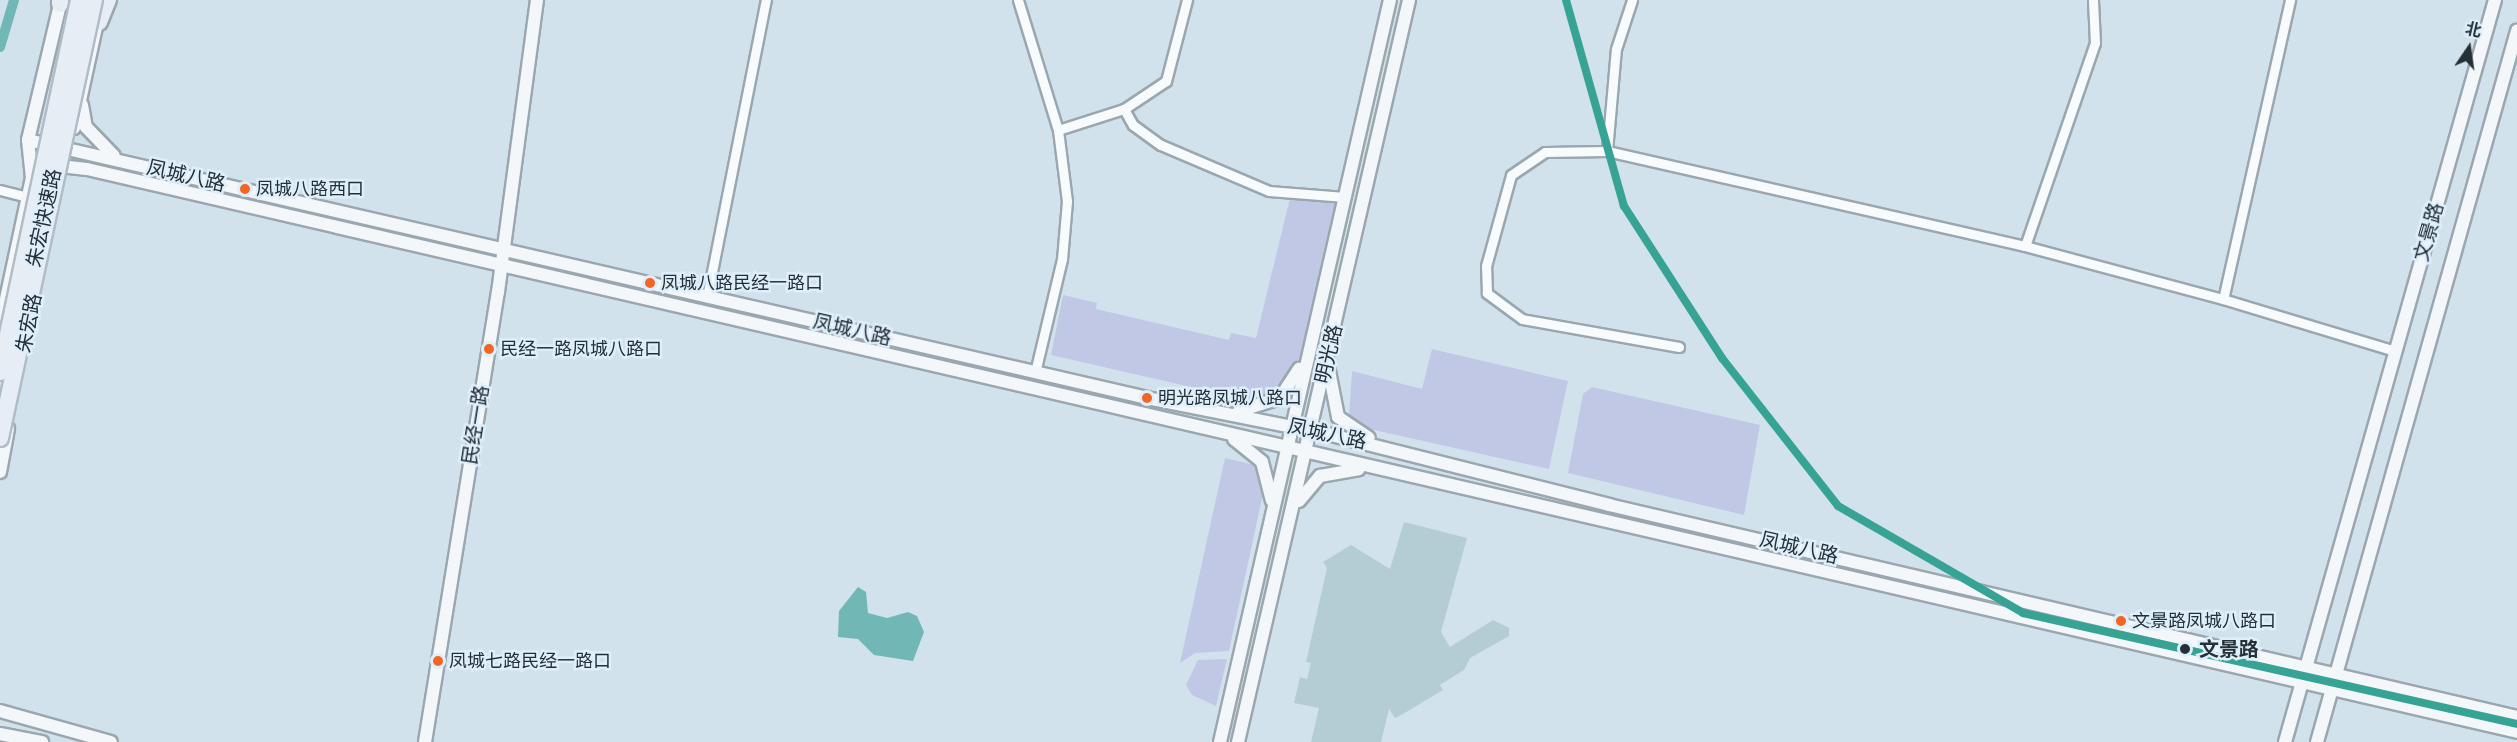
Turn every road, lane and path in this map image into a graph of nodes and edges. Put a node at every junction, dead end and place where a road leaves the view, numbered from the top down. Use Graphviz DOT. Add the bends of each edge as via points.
graph roads {
  1 [pos="79,0"];
  2 [pos="94,0"];
  3 [pos="100,0"];
  4 [pos="108,0"];
  5 [pos="537,0"];
  6 [pos="766,0"];
  7 [pos="1018,0"];
  8 [pos="1187,0"];
  9 [pos="1390,0"];
  10 [pos="1409,0"];
  11 [pos="1632,0"];
  12 [pos="2093,0"];
  13 [pos="2290,0"];
  14 [pos="2494,0"];
  15 [pos="60,1"];
  16 [pos="99,22"];
  17 [pos="2517,31"];
  18 [pos="81,104"];
  19 [pos="1124,108"];
  20 [pos="1058,130"];
  21 [pos="28,140"];
  22 [pos="67,148"];
  23 [pos="1607,151"];
  24 [pos="126,162"];
  25 [pos="33,163"];
  26 [pos="63,167"];
  27 [pos="0,190"];
  28 [pos="28,197"];
  29 [pos="1345,197"];
  30 [pos="2025,246"];
  31 [pos="504,248"];
  32 [pos="502,265"];
  33 [pos="707,297"];
  34 [pos="2223,299"];
  35 [pos="0,327"];
  36 [pos="1679,347"];
  37 [pos="2395,351"];
  38 [pos="1307,352"];
  39 [pos="1328,356"];
  40 [pos="0,372"];
  41 [pos="1035,372"];
  42 [pos="1218,411"];
  43 [pos="1293,426"];
  44 [pos="1213,429"];
  45 [pos="1312,430"];
  46 [pos="0,438"];
  47 [pos="1288,448"];
  48 [pos="1391,449"];
  49 [pos="1306,452"];
  50 [pos="1388,471"];
  51 [pos="0,472"];
  52 [pos="1273,515"];
  53 [pos="1291,518"];
  54 [pos="2304,666"];
  55 [pos="2333,674"];
  56 [pos="2299,683"];
  57 [pos="2329,690"];
  58 [pos="0,711"];
  59 [pos="2517,717"];
  60 [pos="2517,732"];
  61 [pos="0,734"];
  62 [pos="42,742"];
  63 [pos="111,742"];
  64 [pos="425,742"];
  65 [pos="1220,742"];
  66 [pos="1238,742"];
  67 [pos="2285,742"];
  68 [pos="2317,742"];
  1 -- 40 [label="highway, 朱宏快速路, bridge"];
  2 -- 46 [label="highway, 朱宏快速路, bridge"];
  3 -- 16 [label="main road, 朱宏路"];
  4 -- 16 [label="highway"];
  5 -- 31 [label="main road, 民经一路"];
  6 -- 33 [label="street"];
  7 -- 20 [label="street"];
  8 -- 19 [label="street" via="1166,81"];
  9 -- 29 [label="main road, 明光路"];
  10 -- 39 [label="main road, 明光路"];
  11 -- 23 [label="street" via="1616,49"];
  12 -- 30 [label="street" via="2096,43"];
  13 -- 34 [label="street"];
  14 -- 37 [label="main road, 文景路"];
  15 -- 21 [label="main road, 朱宏路"];
  16 -- 18 [label="main road, 朱宏路"];
  17 -- 55 [label="main road, 文景路"];
  18 -- 22 [label="main road, 朱宏路"];
  18 -- 24 [label="main road" via="86,127 99,146"];
  19 -- 20 [label="street"];
  19 -- 29 [label="street" via="1133,125 1161,145 1269,191"];
  20 -- 41 [label="street" via="1066,201 1062,259"];
  21 -- 22 [label="main road, 凤城八路"];
  21 -- 25 [label="main road, 朱宏路"];
  22 -- 24 [label="main road, 凤城八路"];
  22 -- 26 [label="main road, 朱宏路"];
  23 -- 30 [label="street"];
  23 -- 36 [label="street" via="1545,152 1510,175 1486,266 1487,294 1522,319"];
  24 -- 31 [label="main road, 凤城八路"];
  25 -- 26 [label="main road, 凤城八路"];
  25 -- 28 [label="main road, 朱宏路"];
  26 -- 32 [label="main road, 凤城八路"];
  26 -- 51 [label="main road, 朱宏路"];
  27 -- 28 [label="street"];
  28 -- 35 [label="main road, 朱宏路"];
  29 -- 38 [label="main road, 明光路"];
  30 -- 34 [label="street"];
  31 -- 32 [label="main road, 民经一路"];
  31 -- 33 [label="main road, 凤城八路"];
  32 -- 44 [label="main road, 凤城八路"];
  32 -- 64 [label="main road, 民经一路"];
  33 -- 41 [label="main road, 凤城八路"];
  34 -- 37 [label="street"];
  37 -- 54 [label="main road, 文景路"];
  38 -- 42 [label="main road" via="1286,392 1273,402 1254,410"];
  38 -- 43 [label="main road, 明光路"];
  39 -- 45 [label="main road, 明光路"];
  39 -- 48 [label="main road" via="1338,417 1352,430"];
  41 -- 42 [label="main road, 凤城八路"];
  42 -- 43 [label="main road, 凤城八路"];
  43 -- 45 [label="main road, 凤城八路"];
  43 -- 47 [label="main road, 明光路"];
  44 -- 47 [label="main road, 凤城八路"];
  44 -- 52 [label="main road" via="1262,462 1272,489"];
  45 -- 48 [label="main road, 凤城八路"];
  45 -- 49 [label="main road, 明光路"];
  47 -- 49 [label="main road, 凤城八路"];
  47 -- 52 [label="main road, 明光路"];
  48 -- 54 [label="main road, 凤城八路" via="1609,506"];
  49 -- 50 [label="main road, 凤城八路"];
  49 -- 53 [label="main road, 明光路"];
  50 -- 53 [label="main road" via="1329,471 1304,492"];
  50 -- 56 [label="main road, 凤城八路"];
  52 -- 65 [label="main road, 明光路"];
  53 -- 66 [label="main road, 明光路"];
  54 -- 55 [label="main road, 凤城八路"];
  54 -- 56 [label="main road, 文景路"];
  55 -- 57 [label="main road, 文景路"];
  55 -- 59 [label="main road, 凤城八路"];
  56 -- 57 [label="main road, 凤城八路"];
  56 -- 67 [label="main road, 文景路"];
  57 -- 60 [label="main road, 凤城八路"];
  57 -- 68 [label="main road, 文景路"];
  58 -- 63 [label="main road"];
  61 -- 62 [label="main road"];
}
